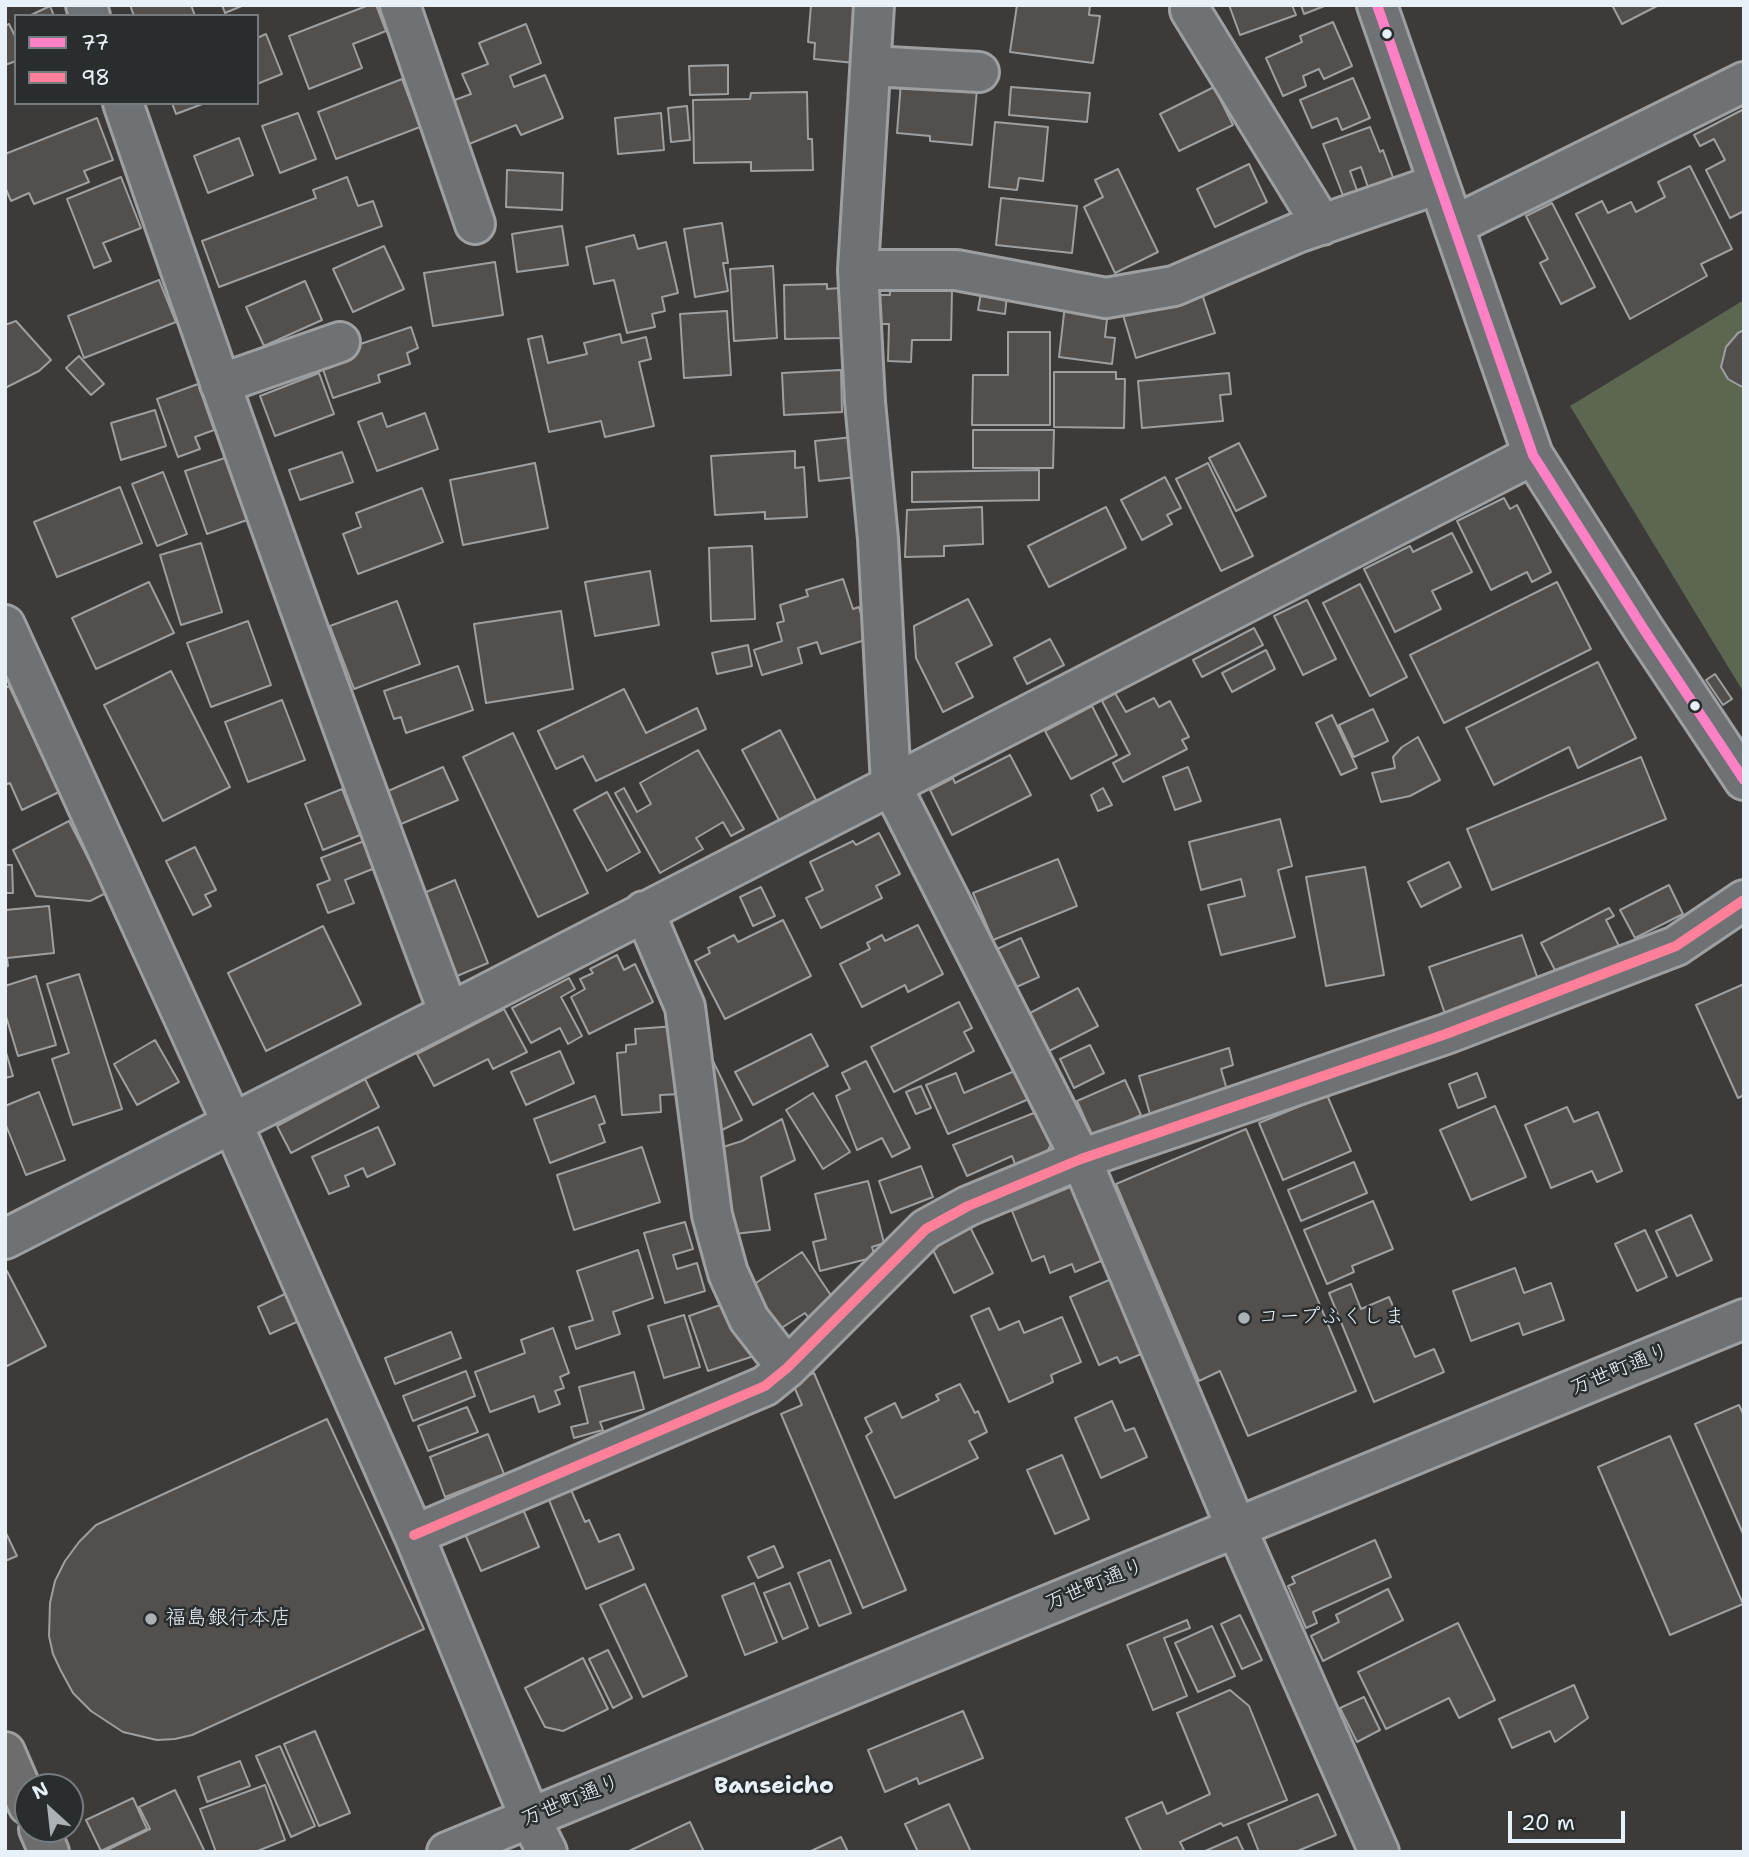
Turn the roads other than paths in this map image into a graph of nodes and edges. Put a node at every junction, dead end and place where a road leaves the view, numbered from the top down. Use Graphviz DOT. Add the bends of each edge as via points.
graph roads {
  1 [pos="400,5"];
  2 [pos="874,5"];
  3 [pos="1377,5"];
  4 [pos="1190,10"];
  5 [pos="871,66"];
  6 [pos="979,72"];
  7 [pos="1744,82"];
  8 [pos="124,105"];
  9 [pos="1438,184"];
  10 [pos="475,224"];
  11 [pos="1322,225"];
  12 [pos="1455,225"];
  13 [pos="858,270"];
  14 [pos="340,342"];
  15 [pos="220,384"];
  16 [pos="1532,455"];
  17 [pos="9,643"];
  18 [pos="1744,780"];
  19 [pos="891,785"];
  20 [pos="1744,900"];
  21 [pos="644,911"];
  22 [pos="449,1013"];
  23 [pos="232,1123"];
  24 [pos="1080,1159"];
  25 [pos="5,1239"];
  26 [pos="1744,1319"];
  27 [pos="788,1368"];
  28 [pos="1236,1527"];
  29 [pos="414,1535"];
  30 [pos="5,1752"];
  31 [pos="14,1773"];
  32 [pos="530,1818"];
  33 [pos="447,1852"];
  34 [pos="547,1852"];
  35 [pos="1379,1852"];
  1 -- 10 [label="street"];
  2 -- 5 [label="street"];
  3 -- 9 [label="street"];
  4 -- 11 [label="street"];
  5 -- 6 [label="street"];
  5 -- 13 [label="street"];
  7 -- 12 [label="street"];
  8 -- 15 [label="street"];
  9 -- 11 [label="street"];
  9 -- 12 [label="street"];
  11 -- 13 [label="street" via="1174,286 1106,298 956,270"];
  12 -- 16 [label="street"];
  13 -- 19 [label="street"];
  14 -- 15 [label="street"];
  15 -- 22 [label="street" via="359,777"];
  16 -- 18 [label="street"];
  16 -- 19 [label="street"];
  17 -- 23 [label="street"];
  19 -- 21 [label="street"];
  19 -- 24 [label="street"];
  20 -- 24 [label="street" via="1676,946 1446,1034"];
  21 -- 22 [label="street"];
  21 -- 27 [label="street" via="685,1007 712,1215 727,1273 749,1320"];
  22 -- 23 [label="street"];
  23 -- 25 [label="street"];
  23 -- 29 [label="street"];
  24 -- 27 [label="street" via="968,1206 926,1229"];
  24 -- 28 [label="street"];
  26 -- 28 [label="street, 万世町通り"];
  27 -- 29 [label="street" via="765,1386"];
  28 -- 32 [label="street, 万世町通り"];
  28 -- 35 [label="street"];
  29 -- 32 [label="street"];
  30 -- 31 [label="highway"];
  32 -- 33 [label="street, 万世町通り"];
  32 -- 34 [label="street"];
}
